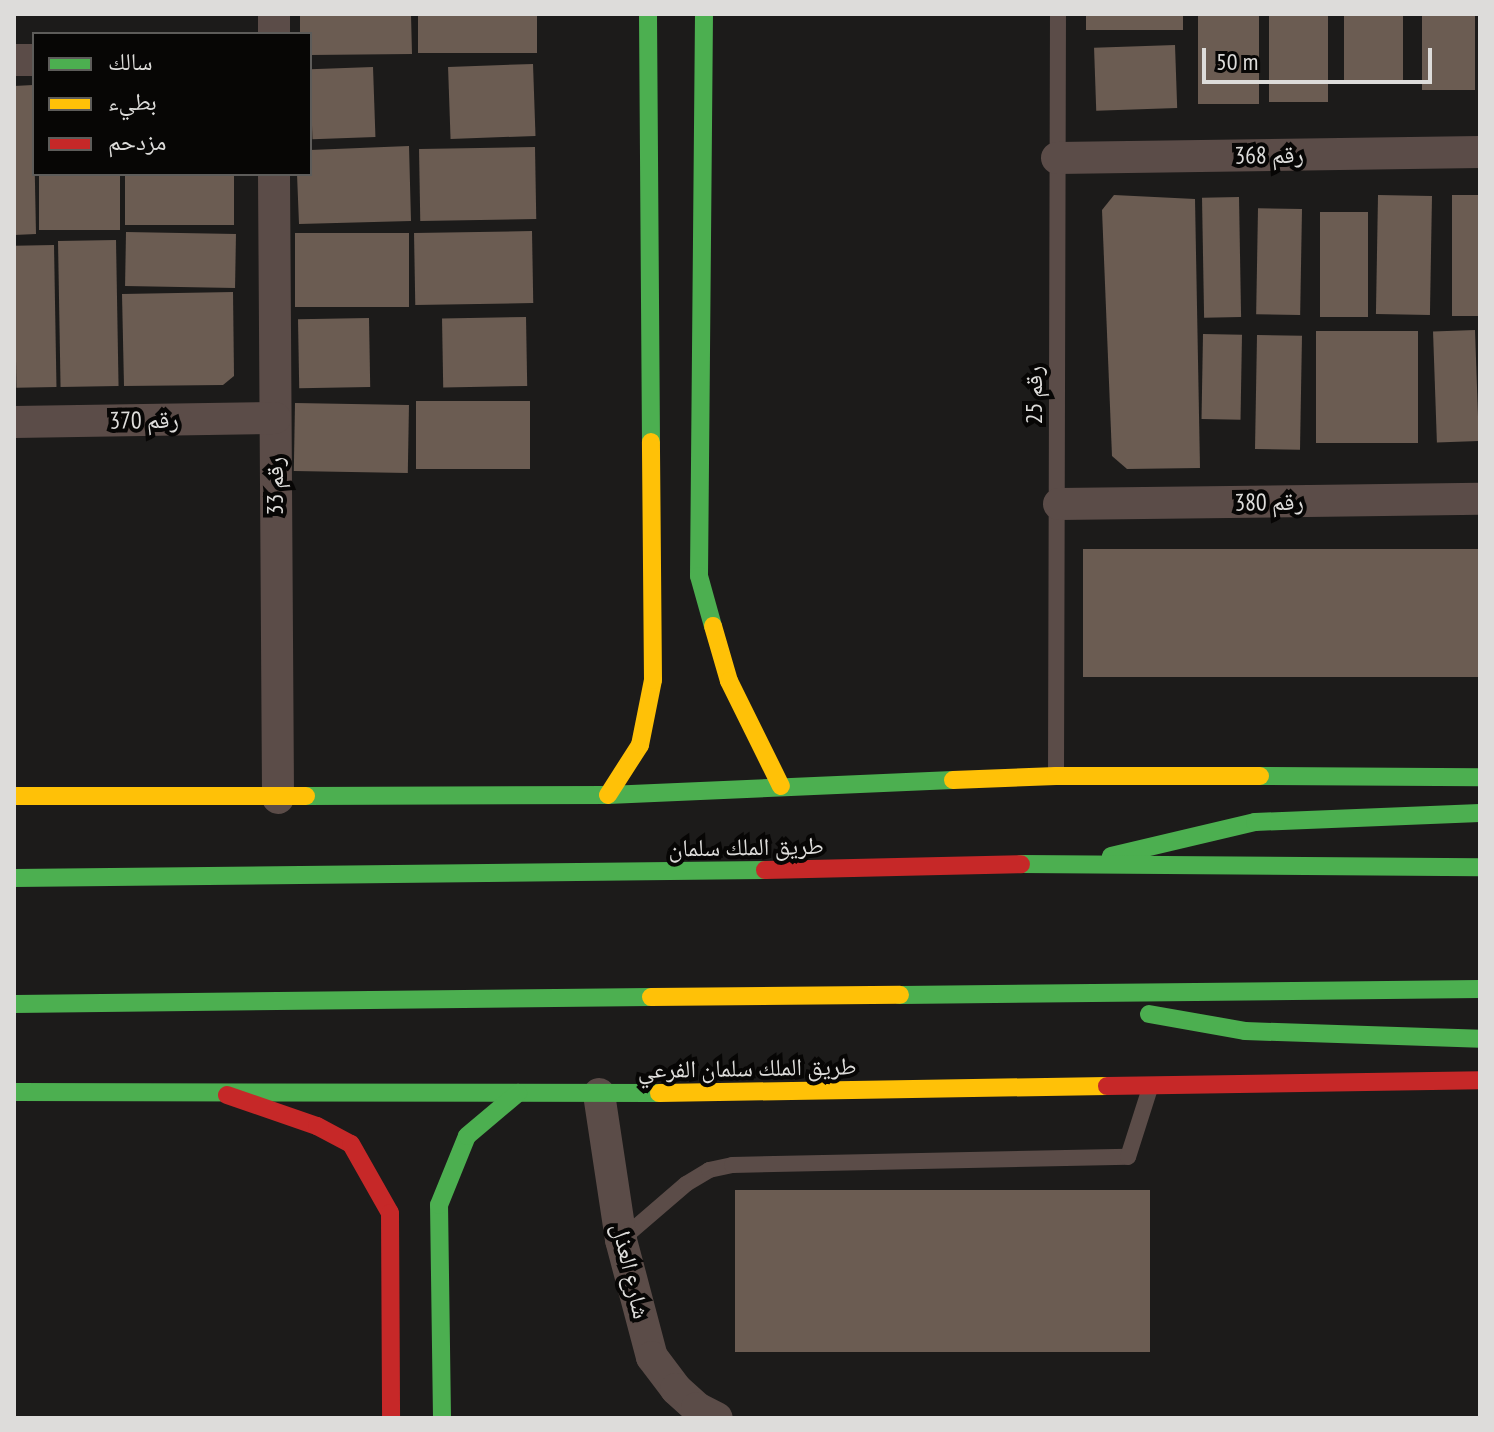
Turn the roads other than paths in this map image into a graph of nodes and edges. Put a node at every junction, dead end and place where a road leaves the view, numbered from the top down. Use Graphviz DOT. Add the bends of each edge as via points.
graph roads {
  1 [pos="648,14"];
  2 [pos="704,14"];
  3 [pos="1058,14"];
  4 [pos="1480,152"];
  5 [pos="1057,158"];
  6 [pos="274,176"];
  7 [pos="275,418"];
  8 [pos="14,422"];
  9 [pos="1480,499"];
  10 [pos="1059,504"];
  11 [pos="652,522"];
  12 [pos="699,576"];
  13 [pos="667,603"];
  14 [pos="692,603"];
  15 [pos="651,648"];
  16 [pos="729,681"];
  17 [pos="1056,776"];
  18 [pos="1480,777"];
  19 [pos="781,786"];
  20 [pos="608,795"];
  21 [pos="14,796"];
  22 [pos="278,798"];
  23 [pos="1480,813"];
  24 [pos="1081,863"];
  25 [pos="1480,867"];
  26 [pos="14,878"];
  27 [pos="1480,989"];
  28 [pos="1044,996"];
  29 [pos="14,1004"];
  30 [pos="1480,1039"];
  31 [pos="1480,1080"];
  32 [pos="1151,1086"];
  33 [pos="14,1092"];
  34 [pos="221,1092"];
  35 [pos="518,1093"];
  36 [pos="599,1094"];
  37 [pos="621,1240"];
  38 [pos="391,1418"];
  39 [pos="442,1418"];
  40 [pos="717,1418"];
  1 -- 11 [label="main road"];
  2 -- 12 [label="main road"];
  3 -- 5 [label="lane, رقم 25"];
  4 -- 5 [label="street, رقم 368"];
  5 -- 10 [label="lane, رقم 25"];
  6 -- 7 [label="street, رقم 33"];
  7 -- 8 [label="street, رقم 370"];
  7 -- 22 [label="street, رقم 33"];
  9 -- 10 [label="street, رقم 380"];
  10 -- 17 [label="lane, رقم 25"];
  11 -- 12 [label="main road" via="663,574"];
  11 -- 15 [label="main road"];
  12 -- 16 [label="main road"];
  13 -- 15 [label="main road"];
  14 -- 16 [label="main road"];
  15 -- 20 [label="main road" via="653,680 640,745"];
  16 -- 19 [label="main road"];
  17 -- 18 [label="main road"];
  17 -- 19 [label="main road"];
  19 -- 20 [label="main road"];
  20 -- 22 [label="main road"];
  21 -- 22 [label="main road"];
  23 -- 24 [label="main road" via="1255,822"];
  24 -- 25 [label="main road, طريق الملك سلمان"];
  24 -- 26 [label="main road, طريق الملك سلمان" via="572,875"];
  27 -- 28 [label="main road"];
  28 -- 29 [label="main road"];
  28 -- 30 [label="main road" via="1245,1031"];
  31 -- 32 [label="main road, طريق الملك سلمان الفرعي"];
  32 -- 36 [label="main road, طريق الملك سلمان الفرعي"];
  32 -- 37 [label="lane" via="1128,1157 732,1165 709,1170 686,1184"];
  33 -- 34 [label="main road, طريق الملك سلمان الفرعي"];
  34 -- 35 [label="main road, طريق الملك سلمان الفرعي"];
  34 -- 38 [label="main road" via="317,1126 351,1144 390,1213"];
  35 -- 36 [label="main road, طريق الملك سلمان الفرعي"];
  35 -- 39 [label="main road" via="467,1136 439,1205"];
  36 -- 37 [label="street, شارع العذل"];
  37 -- 40 [label="street, شارع العذل" via="652,1357 676,1389"];
}
